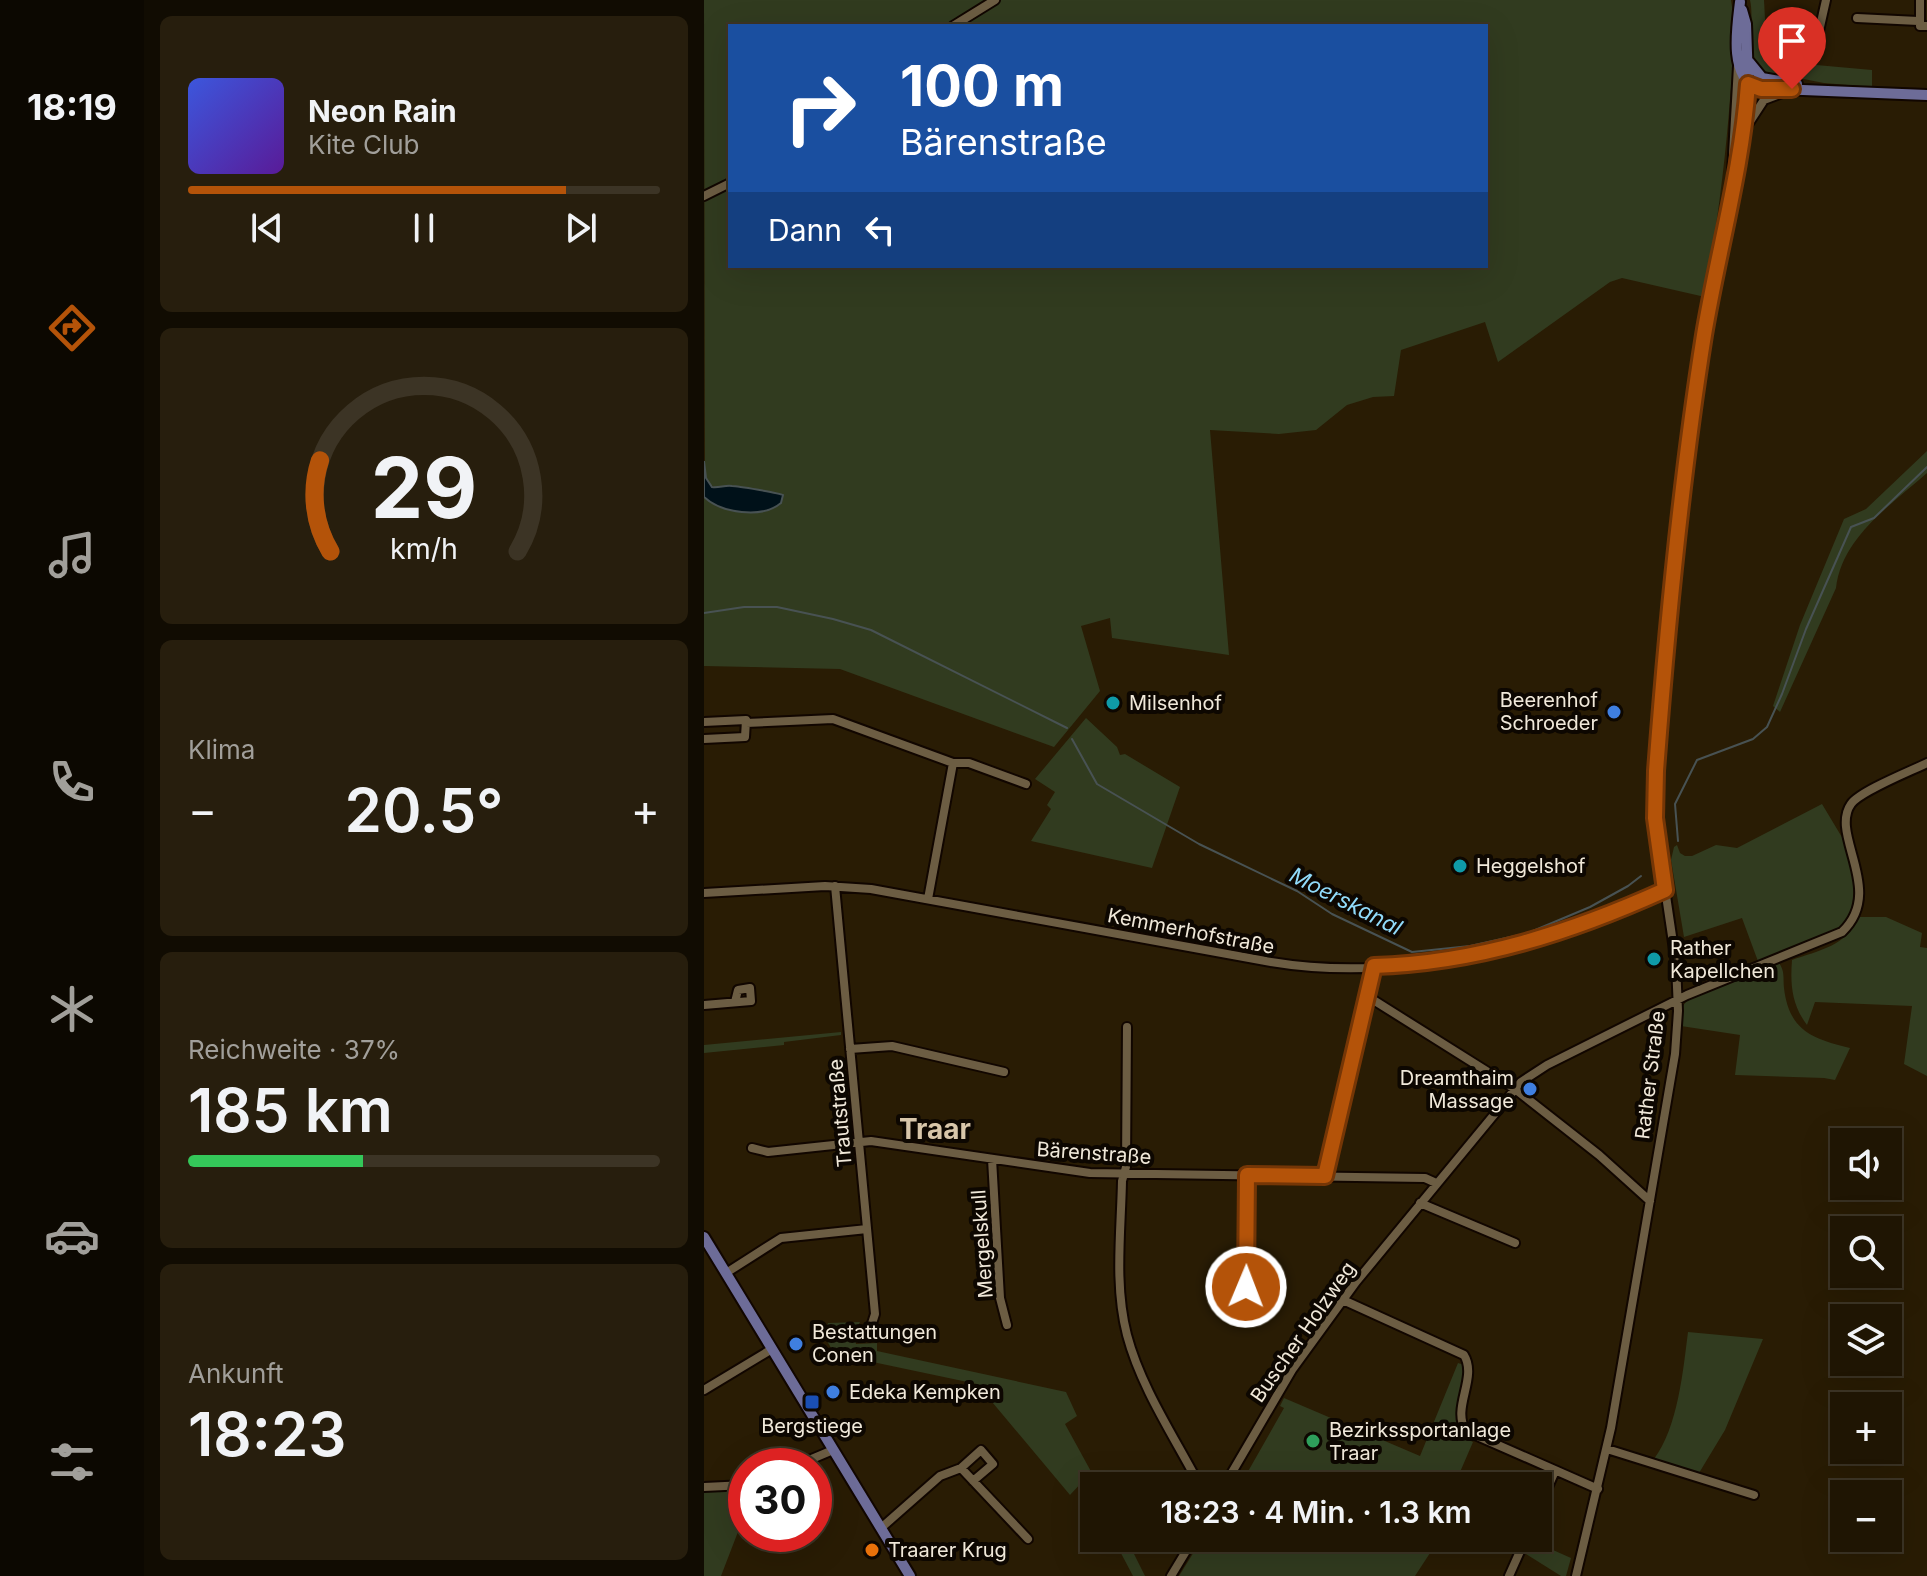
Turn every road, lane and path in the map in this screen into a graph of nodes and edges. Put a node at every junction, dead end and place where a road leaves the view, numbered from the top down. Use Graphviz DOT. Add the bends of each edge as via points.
graph roads {
  1 [pos="995,0"];
  2 [pos="1826,0"];
  3 [pos="1920,0"];
  4 [pos="1739,1"];
  5 [pos="1857,18"];
  6 [pos="956,24"];
  7 [pos="1923,24"];
  8 [pos="1817,40"];
  9 [pos="1743,59"];
  10 [pos="1762,78"];
  11 [pos="1745,83"];
  12 [pos="1810,88"];
  13 [pos="1927,95"];
  14 [pos="1743,134"];
  15 [pos="728,184"];
  16 [pos="1732,191"];
  17 [pos="704,196"];
  18 [pos="704,722"];
  19 [pos="746,723"];
  20 [pos="704,739"];
  21 [pos="953,763"];
  22 [pos="1927,763"];
  23 [pos="1026,784"];
  24 [pos="835,886"];
  25 [pos="1665,890"];
  26 [pos="704,893"];
  27 [pos="928,899"];
  28 [pos="1374,966"];
  29 [pos="1367,996"];
  30 [pos="1677,1000"];
  31 [pos="735,1002"];
  32 [pos="704,1005"];
  33 [pos="1127,1027"];
  34 [pos="850,1049"];
  35 [pos="1004,1072"];
  36 [pos="1515,1089"];
  37 [pos="859,1143"];
  38 [pos="752,1148"];
  39 [pos="992,1159"];
  40 [pos="1125,1174"];
  41 [pos="1247,1175"];
  42 [pos="1325,1176"];
  43 [pos="1436,1183"];
  44 [pos="1650,1201"];
  45 [pos="1420,1203"];
  46 [pos="867,1229"];
  47 [pos="704,1237"];
  48 [pos="1515,1243"];
  49 [pos="726,1273"];
  50 [pos="1343,1300"];
  51 [pos="1249,1318"];
  52 [pos="1007,1325"];
  53 [pos="868,1336"];
  54 [pos="772,1349"];
  55 [pos="704,1390"];
  56 [pos="1607,1449"];
  57 [pos="833,1450"];
  58 [pos="961,1468"];
  59 [pos="1555,1471"];
  60 [pos="1193,1472"];
  61 [pos="1232,1472"];
  62 [pos="1552,1478"];
  63 [pos="973,1481"];
  64 [pos="728,1486"];
  65 [pos="704,1487"];
  66 [pos="1598,1489"];
  67 [pos="1754,1495"];
  68 [pos="881,1528"];
  69 [pos="1028,1539"];
  70 [pos="1186,1552"];
  71 [pos="1520,1552"];
  72 [pos="910,1576"];
  73 [pos="1171,1576"];
  74 [pos="1509,1576"];
  75 [pos="1576,1576"];
  1 -- 6 [label="street"];
  2 -- 8 [label="street"];
  3 -- 7 [label="street"];
  4 -- 9 [label="main road, Rather Straße" via="1746,24"];
  5 -- 7 [label="street"];
  9 -- 10 [label="main road"];
  9 -- 11 [label="main road, Rather Straße"];
  10 -- 11 [label="main road" via="1754,76"];
  10 -- 12 [label="main road"];
  11 -- 12 [label="main road" via="1761,89"];
  11 -- 14 [label="street, Rather Straße"];
  11 -- 16 [label="street, Rather Straße"];
  12 -- 13 [label="main road"];
  12 -- 14 [label="street, Rather Straße" via="1768,97"];
  14 -- 16 [label="street, Rather Straße"];
  15 -- 17 [label="street"];
  16 -- 25 [label="street, Rather Straße" via="1692,413 1662,701 1655,798"];
  18 -- 19 [label="street"];
  19 -- 20 [label="street" via="745,737"];
  19 -- 21 [label="street" via="833,719"];
  21 -- 23 [label="street" via="969,763"];
  21 -- 27 [label="street"];
  22 -- 30 [label="street, Buscher Holzweg" via="1865,793 1850,806 1847,831 1859,897 1852,921 1842,932"];
  24 -- 26 [label="street, Kemmerhofstraße"];
  24 -- 27 [label="street, Kemmerhofstraße"];
  24 -- 34 [label="street, Trautstraße"];
  25 -- 28 [label="street, Kemmerhofstraße" via="1529,942 1470,957"];
  25 -- 30 [label="street, Rather Straße"];
  27 -- 28 [label="street, Kemmerhofstraße" via="1290,966"];
  28 -- 29 [label="street"];
  29 -- 36 [label="street"];
  29 -- 42 [label="street"];
  30 -- 36 [label="street, Buscher Holzweg" via="1536,1071"];
  30 -- 44 [label="street, Rather Straße" via="1670,1087"];
  31 -- 32 [label="street"];
  33 -- 40 [label="street"];
  34 -- 35 [label="street" via="892,1046"];
  34 -- 37 [label="street, Trautstraße"];
  36 -- 43 [label="street, Buscher Holzweg"];
  36 -- 44 [label="street"];
  37 -- 38 [label="street, Bärenstraße" via="768,1152"];
  37 -- 39 [label="street, Bärenstraße"];
  37 -- 46 [label="street, Trautstraße"];
  39 -- 40 [label="street, Bärenstraße"];
  39 -- 52 [label="street, Mergelskull" via="1000,1298"];
  40 -- 41 [label="street, Bärenstraße"];
  40 -- 60 [label="street" via="1120,1267 1127,1336 1143,1379"];
  41 -- 42 [label="street, Bärenstraße"];
  41 -- 51 [label="street"];
  42 -- 43 [label="street, Bärenstraße" via="1425,1178"];
  43 -- 45 [label="street, Buscher Holzweg"];
  44 -- 56 [label="street, Rather Straße"];
  45 -- 48 [label="street"];
  45 -- 50 [label="street, Buscher Holzweg"];
  46 -- 49 [label="street" via="781,1238"];
  46 -- 53 [label="street, Trautstraße" via="875,1314"];
  47 -- 49 [label="main road"];
  49 -- 54 [label="main road"];
  50 -- 59 [label="street" via="1464,1355 1468,1366 1463,1428"];
  50 -- 61 [label="street, Buscher Holzweg" via="1292,1370"];
  54 -- 55 [label="street"];
  54 -- 57 [label="main road"];
  56 -- 66 [label="street, Rather Straße"];
  56 -- 67 [label="street"];
  57 -- 68 [label="main road"];
  58 -- 63 [label="street"];
  58 -- 63 [label="street" via="981,1450 993,1464"];
  58 -- 68 [label="street" via="940,1476"];
  59 -- 62 [label="street"];
  59 -- 66 [label="street"];
  63 -- 69 [label="street"];
  64 -- 65 [label="street"];
  66 -- 75 [label="street, Rather Straße"];
  68 -- 72 [label="main road"];
  70 -- 73 [label="street"];
  71 -- 74 [label="street"];
}
